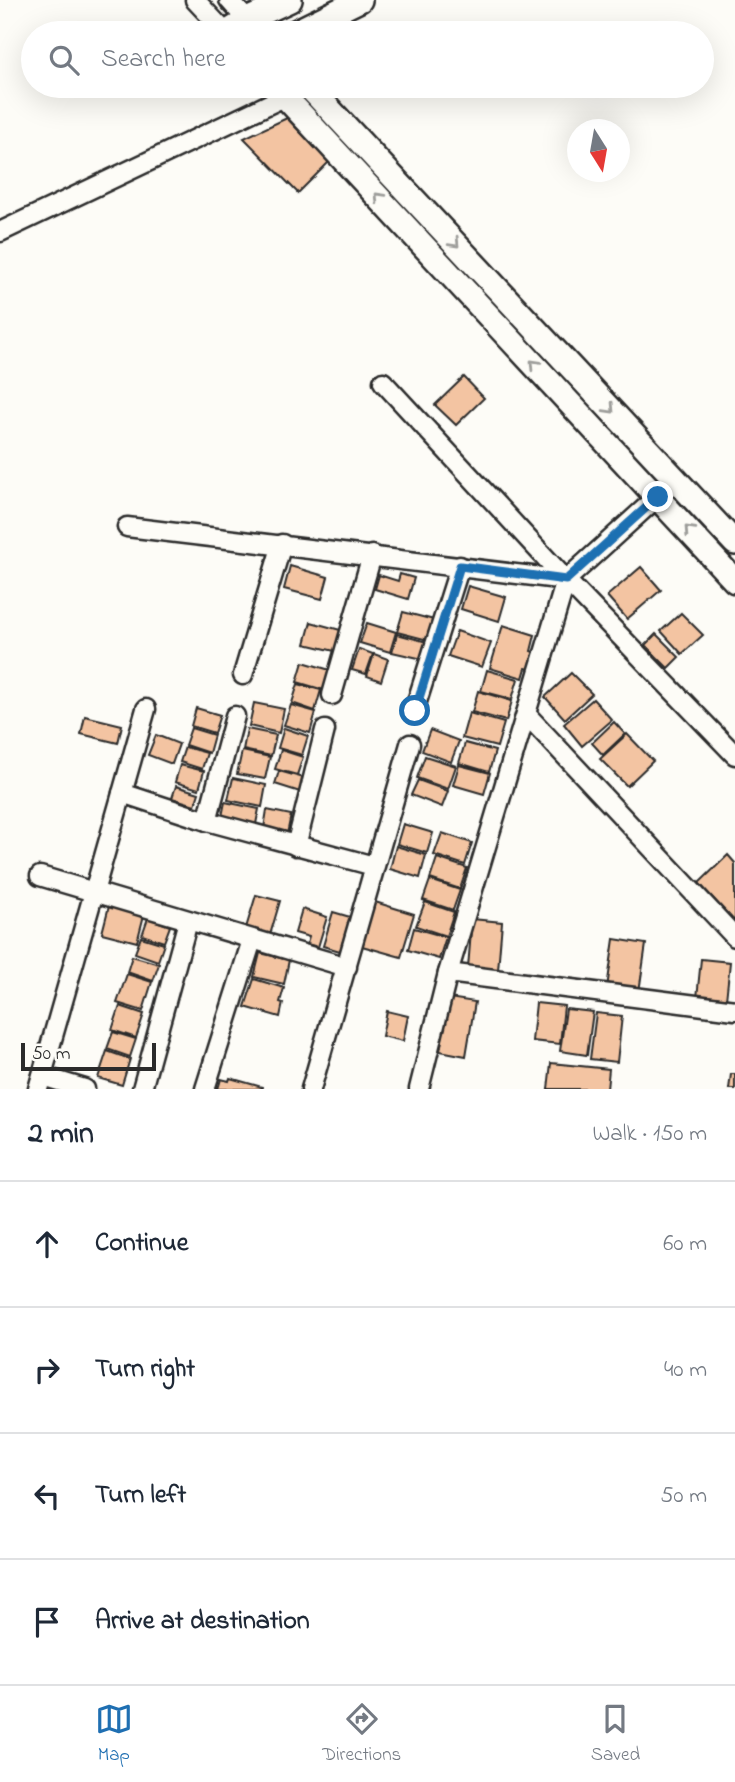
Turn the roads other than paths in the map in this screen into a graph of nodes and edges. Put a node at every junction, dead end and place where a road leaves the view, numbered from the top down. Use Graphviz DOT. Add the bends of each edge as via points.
graph roads {
  1 [pos="195,0"];
  2 [pos="229,0"];
  3 [pos="290,0"];
  4 [pos="360,0"];
  5 [pos="214,21"];
  6 [pos="248,21"];
  7 [pos="261,21"];
  8 [pos="317,21"];
  9 [pos="270,98"];
  10 [pos="296,98"];
  11 [pos="319,98"];
  12 [pos="0,232"];
  13 [pos="383,382"];
  14 [pos="677,480"];
  15 [pos="658,497"];
  16 [pos="127,527"];
  17 [pos="735,543"];
  18 [pos="282,544"];
  19 [pos="372,555"];
  20 [pos="460,566"];
  21 [pos="566,580"];
  22 [pos="735,580"];
  23 [pos="243,675"];
  24 [pos="332,695"];
  25 [pos="146,709"];
  26 [pos="415,711"];
  27 [pos="526,714"];
  28 [pos="234,716"];
  29 [pos="326,730"];
  30 [pos="410,744"];
  31 [pos="735,755"];
  32 [pos="122,793"];
  33 [pos="207,821"];
  34 [pos="296,846"];
  35 [pos="374,866"];
  36 [pos="40,876"];
  37 [pos="94,893"];
  38 [pos="188,921"];
  39 [pos="735,937"];
  40 [pos="252,940"];
  41 [pos="348,967"];
  42 [pos="448,973"];
  43 [pos="735,1010"];
  44 [pos="40,1082"];
  45 [pos="85,1089"];
  46 [pos="142,1089"];
  47 [pos="205,1089"];
  48 [pos="311,1089"];
  49 [pos="419,1089"];
  1 -- 5 [label="street"];
  2 -- 6 [label="street"];
  3 -- 7 [label="street"];
  4 -- 8 [label="street"];
  9 -- 12 [label="street"];
  15 -- 10 [label="street, one-way"];
  11 -- 14 [label="street, one-way"];
  13 -- 21 [label="street"];
  14 -- 15 [label="street"];
  14 -- 17 [label="street"];
  15 -- 21 [label="street"];
  22 -- 15 [label="street, one-way"];
  16 -- 18 [label="street"];
  18 -- 19 [label="street"];
  18 -- 23 [label="street"];
  19 -- 20 [label="street"];
  19 -- 24 [label="street"];
  20 -- 21 [label="street"];
  20 -- 26 [label="street"];
  21 -- 27 [label="street"];
  21 -- 31 [label="street"];
  25 -- 32 [label="street"];
  27 -- 39 [label="street"];
  27 -- 42 [label="street"];
  28 -- 33 [label="street"];
  29 -- 34 [label="street"];
  30 -- 35 [label="street"];
  32 -- 33 [label="street"];
  32 -- 37 [label="street"];
  33 -- 34 [label="street"];
  34 -- 35 [label="street"];
  35 -- 41 [label="street"];
  36 -- 37 [label="street"];
  37 -- 38 [label="street"];
  37 -- 44 [label="street"];
  38 -- 40 [label="street"];
  38 -- 46 [label="street"];
  40 -- 41 [label="street"];
  40 -- 47 [label="street"];
  41 -- 48 [label="street"];
  42 -- 43 [label="street"];
  42 -- 49 [label="street"];
  44 -- 45 [label="street"];
}
